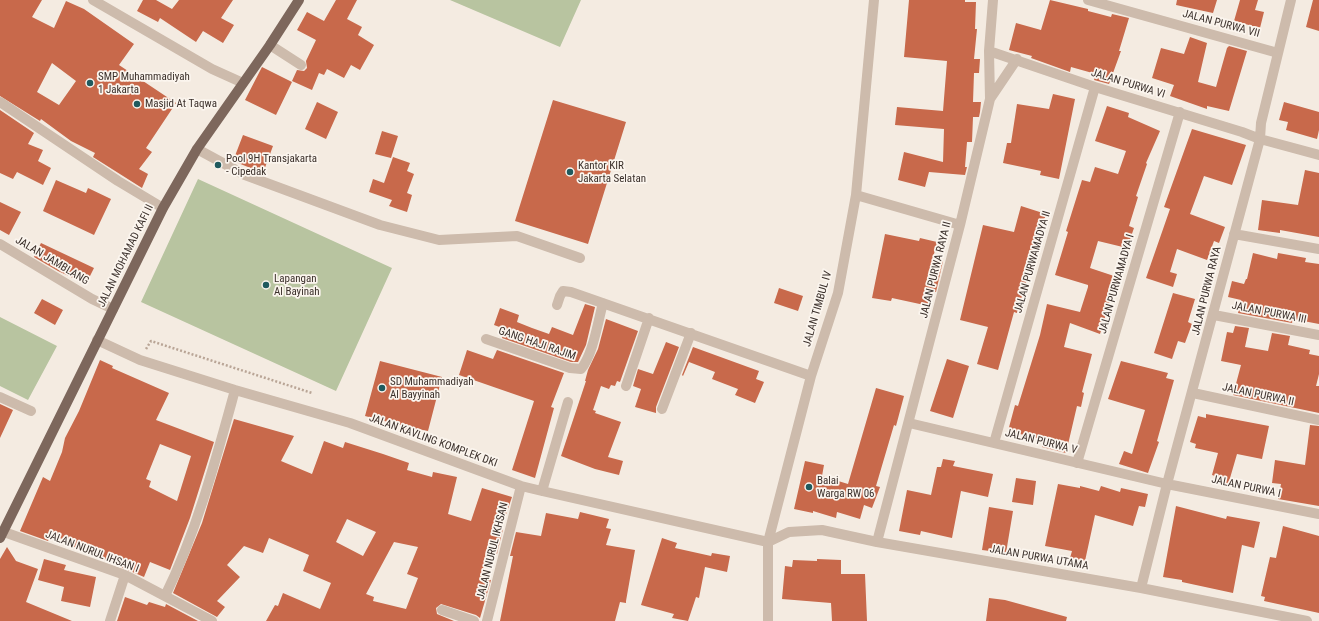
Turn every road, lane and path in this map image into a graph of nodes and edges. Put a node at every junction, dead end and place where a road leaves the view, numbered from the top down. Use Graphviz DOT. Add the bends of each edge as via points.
graph roads {
  1 [pos="93,0"];
  2 [pos="299,0"];
  3 [pos="874,0"];
  4 [pos="993,0"];
  5 [pos="1088,0"];
  6 [pos="1291,0"];
  7 [pos="270,45"];
  8 [pos="988,51"];
  9 [pos="1278,53"];
  10 [pos="1017,59"];
  11 [pos="301,65"];
  12 [pos="239,82"];
  13 [pos="1095,87"];
  14 [pos="990,99"];
  15 [pos="0,102"];
  16 [pos="1180,112"];
  17 [pos="1260,140"];
  18 [pos="196,149"];
  19 [pos="1319,154"];
  20 [pos="856,195"];
  21 [pos="163,208"];
  22 [pos="960,225"];
  23 [pos="1234,234"];
  24 [pos="0,244"];
  25 [pos="1319,249"];
  26 [pos="580,258"];
  27 [pos="603,303"];
  28 [pos="557,305"];
  29 [pos="109,308"];
  30 [pos="1214,315"];
  31 [pos="649,318"];
  32 [pos="691,333"];
  33 [pos="1319,335"];
  34 [pos="486,339"];
  35 [pos="97,340"];
  36 [pos="140,360"];
  37 [pos="811,376"];
  38 [pos="626,386"];
  39 [pos="234,390"];
  40 [pos="312,393"];
  41 [pos="1193,393"];
  42 [pos="0,397"];
  43 [pos="568,402"];
  44 [pos="662,409"];
  45 [pos="31,411"];
  46 [pos="1319,420"];
  47 [pos="909,423"];
  48 [pos="994,443"];
  49 [pos="1077,463"];
  50 [pos="1167,484"];
  51 [pos="521,486"];
  52 [pos="542,492"];
  53 [pos="1319,514"];
  54 [pos="2,528"];
  55 [pos="768,542"];
  56 [pos="877,542"];
  57 [pos="125,575"];
  58 [pos="1141,588"];
  59 [pos="166,596"];
  60 [pos="442,610"];
  61 [pos="110,621"];
  62 [pos="212,621"];
  63 [pos="474,621"];
  64 [pos="487,621"];
  65 [pos="768,621"];
  66 [pos="1308,621"];
  1 -- 12 [label="street"];
  2 -- 7 [label="main road, JALAN MOHAMAD KAFI II"];
  3 -- 20 [label="street, JALAN TIMBUL IV"];
  4 -- 8 [label="street, JALAN PURWA RAYA II"];
  5 -- 9 [label="street, JALAN PURWA VII"];
  6 -- 9 [label="street, JALAN PURWA RAYA"];
  7 -- 11 [label="street"];
  7 -- 12 [label="main road, JALAN MOHAMAD KAFI II"];
  8 -- 10 [label="street, JALAN PURWA VI"];
  8 -- 14 [label="street, JALAN PURWA RAYA II"];
  9 -- 17 [label="street, JALAN PURWA RAYA" via="1261,123"];
  10 -- 13 [label="street, JALAN PURWA VI"];
  10 -- 14 [label="street"];
  12 -- 18 [label="main road, JALAN MOHAMAD KAFI II"];
  13 -- 16 [label="street, JALAN PURWA VI"];
  13 -- 48 [label="street, JALAN PURWAMADYA II"];
  14 -- 22 [label="street, JALAN PURWA RAYA II"];
  15 -- 21 [label="street"];
  16 -- 17 [label="street, JALAN PURWA VI"];
  16 -- 49 [label="street, JALAN PURWAMADYA I"];
  17 -- 19 [label="street, JALAN PURWA VI"];
  17 -- 23 [label="street, JALAN PURWA RAYA"];
  18 -- 21 [label="main road, JALAN MOHAMAD KAFI II"];
  18 -- 26 [label="street" via="245,175 380,225 439,240 517,236"];
  20 -- 22 [label="street"];
  20 -- 37 [label="street, JALAN TIMBUL IV" via="838,293"];
  21 -- 29 [label="main road, JALAN MOHAMAD KAFI II"];
  22 -- 47 [label="street, JALAN PURWA RAYA II"];
  23 -- 25 [label="street"];
  23 -- 30 [label="street, JALAN PURWA RAYA"];
  24 -- 29 [label="street, JALAN JAMBLANG"];
  27 -- 28 [label="street" via="563,291"];
  27 -- 31 [label="street"];
  27 -- 34 [label="street, GANG HAJI RAJIM" via="589,352 581,369 570,368"];
  29 -- 35 [label="main road, JALAN MOHAMAD KAFI II"];
  30 -- 33 [label="street, JALAN PURWA III"];
  30 -- 41 [label="street, JALAN PURWA RAYA"];
  31 -- 32 [label="street"];
  31 -- 38 [label="street"];
  32 -- 37 [label="street"];
  32 -- 44 [label="street"];
  35 -- 36 [label="street, JALAN KAVLING KOMPLEK DKI"];
  35 -- 54 [label="main road, JALAN MOHAMAD KAFI II"];
  36 -- 39 [label="street, JALAN KAVLING KOMPLEK DKI"];
  36 -- 40 [label="path" via="151,341"];
  37 -- 55 [label="street, JALAN TIMBUL IV"];
  39 -- 51 [label="street, JALAN KAVLING KOMPLEK DKI" via="350,423"];
  39 -- 59 [label="street" via="220,446 195,524"];
  41 -- 46 [label="street, JALAN PURWA II"];
  41 -- 50 [label="street, JALAN PURWA RAYA"];
  42 -- 45 [label="street"];
  43 -- 52 [label="street"];
  47 -- 48 [label="street, JALAN PURWA V"];
  47 -- 56 [label="street, JALAN PURWA RAYA II"];
  48 -- 49 [label="street, JALAN PURWA V"];
  49 -- 50 [label="street, JALAN PURWA V"];
  50 -- 53 [label="street, JALAN PURWA I"];
  50 -- 58 [label="street, JALAN PURWA RAYA"];
  51 -- 52 [label="street, JALAN KAVLING KOMPLEK DKI"];
  51 -- 64 [label="street, JALAN NURUL IKHSAN"];
  52 -- 55 [label="street, JALAN KAVLING KOMPLEK DKI"];
  54 -- 57 [label="street, JALAN NURUL IHSAN I"];
  55 -- 56 [label="street, JALAN PURWA UTAMA" via="789,532 810,530 822,530"];
  55 -- 65 [label="street, JALAN TIMBUL IV"];
  56 -- 58 [label="street, JALAN PURWA UTAMA"];
  57 -- 59 [label="street, JALAN NURUL IHSAN I"];
  57 -- 61 [label="street"];
  58 -- 66 [label="street, JALAN PURWA UTAMA"];
  59 -- 62 [label="street, JALAN NURUL IHSAN I"];
  60 -- 63 [label="street"];
}
